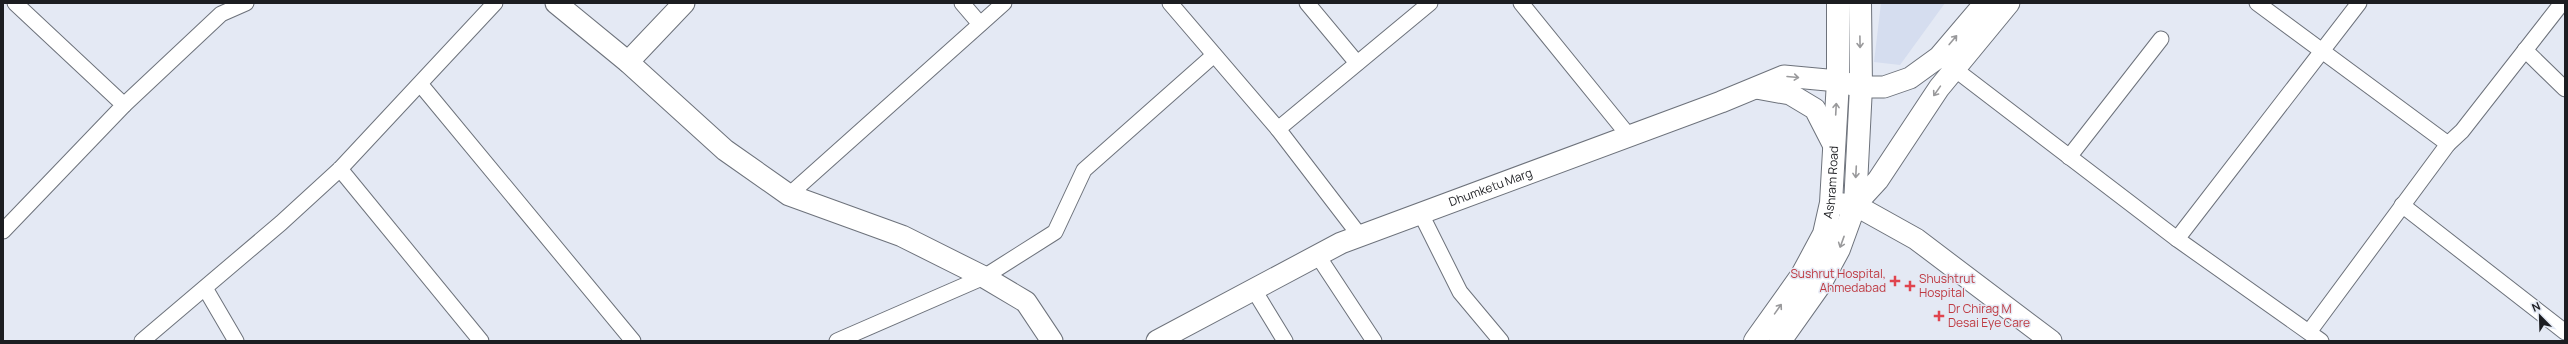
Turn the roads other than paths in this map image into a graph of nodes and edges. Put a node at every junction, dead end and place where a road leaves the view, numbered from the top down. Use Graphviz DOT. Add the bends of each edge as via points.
graph roads {
  1 [pos="15,3"];
  2 [pos="246,3"];
  3 [pos="494,3"];
  4 [pos="556,3"];
  5 [pos="684,3"];
  6 [pos="962,3"];
  7 [pos="1004,3"];
  8 [pos="1170,3"];
  9 [pos="1307,3"];
  10 [pos="1430,3"];
  11 [pos="1521,3"];
  12 [pos="1838,3"];
  13 [pos="1860,3"];
  14 [pos="1985,3"];
  15 [pos="2009,3"];
  16 [pos="2257,3"];
  17 [pos="2360,3"];
  18 [pos="2562,3"];
  19 [pos="980,24"];
  20 [pos="2161,39"];
  21 [pos="2525,50"];
  22 [pos="2321,51"];
  23 [pos="1214,55"];
  24 [pos="628,62"];
  25 [pos="1947,62"];
  26 [pos="1357,63"];
  27 [pos="1838,81"];
  28 [pos="421,85"];
  29 [pos="1861,87"];
  30 [pos="1756,88"];
  31 [pos="2565,89"];
  32 [pos="124,105"];
  33 [pos="1278,129"];
  34 [pos="1629,136"];
  35 [pos="2448,144"];
  36 [pos="1834,146"];
  37 [pos="2069,157"];
  38 [pos="340,169"];
  39 [pos="788,195"];
  40 [pos="1831,203"];
  41 [pos="1855,205"];
  42 [pos="2402,205"];
  43 [pos="1420,214"];
  44 [pos="3,231"];
  45 [pos="1360,236"];
  46 [pos="2177,239"];
  47 [pos="1318,256"];
  48 [pos="984,277"];
  49 [pos="205,288"];
  50 [pos="1254,290"];
  51 [pos="2309,332"];
  52 [pos="2565,332"];
  53 [pos="142,341"];
  54 [pos="236,341"];
  55 [pos="481,341"];
  56 [pos="632,341"];
  57 [pos="837,341"];
  58 [pos="1052,341"];
  59 [pos="1157,341"];
  60 [pos="1285,341"];
  61 [pos="1374,341"];
  62 [pos="1501,341"];
  63 [pos="1755,341"];
  64 [pos="1780,341"];
  65 [pos="2051,341"];
  66 [pos="2321,341"];
  1 -- 32 [label="street"];
  2 -- 32 [label="street" via="221,14"];
  3 -- 28 [label="street"];
  4 -- 24 [label="street"];
  5 -- 24 [label="street"];
  6 -- 19 [label="street"];
  7 -- 19 [label="street"];
  8 -- 23 [label="street"];
  9 -- 26 [label="street"];
  10 -- 26 [label="street"];
  11 -- 34 [label="street"];
  12 -- 27 [label="main road, Ashram Road"];
  13 -- 29 [label="main road, Ashram Road, one-way"];
  25 -- 14 [label="street, one-way"];
  15 -- 25 [label="street"];
  16 -- 22 [label="street"];
  17 -- 22 [label="street"];
  18 -- 21 [label="street"];
  19 -- 39 [label="street"];
  20 -- 37 [label="street"];
  21 -- 31 [label="street"];
  21 -- 35 [label="street" via="2462,131"];
  22 -- 35 [label="street"];
  22 -- 46 [label="street"];
  23 -- 33 [label="street"];
  23 -- 48 [label="street" via="1084,170 1056,232"];
  24 -- 39 [label="street" via="725,150"];
  25 -- 29 [label="street, Dhumketu Marg" via="1884,87"];
  25 -- 37 [label="street"];
  25 -- 41 [label="street, one-way" via="1878,180"];
  26 -- 33 [label="street"];
  27 -- 29 [label="street, Dhumketu Marg"];
  30 -- 27 [label="street, Dhumketu Marg, one-way" via="1784,76"];
  36 -- 27 [label="main road, Ashram Road, one-way"];
  28 -- 38 [label="street"];
  28 -- 56 [label="street"];
  29 -- 41 [label="main road, Ashram Road, one-way"];
  30 -- 34 [label="street, Dhumketu Marg"];
  30 -- 36 [label="street" via="1790,94 1815,109"];
  32 -- 44 [label="street"];
  33 -- 45 [label="street"];
  34 -- 43 [label="street, Dhumketu Marg"];
  35 -- 42 [label="street"];
  36 -- 40 [label="main road, Ashram Road"];
  37 -- 46 [label="street"];
  38 -- 49 [label="street"];
  38 -- 55 [label="street"];
  39 -- 48 [label="street" via="902,236"];
  40 -- 41 [label="street"];
  63 -- 40 [label="main road, Ashram Road, one-way" via="1802,274 1824,234"];
  41 -- 64 [label="main road, Ashram Road, one-way" via="1839,248 1819,286"];
  41 -- 65 [label="street" via="1916,239"];
  42 -- 51 [label="street"];
  42 -- 52 [label="street"];
  43 -- 45 [label="street, Dhumketu Marg"];
  43 -- 62 [label="street" via="1460,292"];
  45 -- 47 [label="street, Dhumketu Marg"];
  46 -- 51 [label="street"];
  47 -- 50 [label="street, Dhumketu Marg"];
  47 -- 61 [label="street"];
  48 -- 57 [label="street"];
  48 -- 58 [label="street" via="1026,302"];
  49 -- 53 [label="street"];
  49 -- 54 [label="street"];
  50 -- 59 [label="street, Dhumketu Marg"];
  50 -- 60 [label="street"];
  51 -- 66 [label="street"];
}
